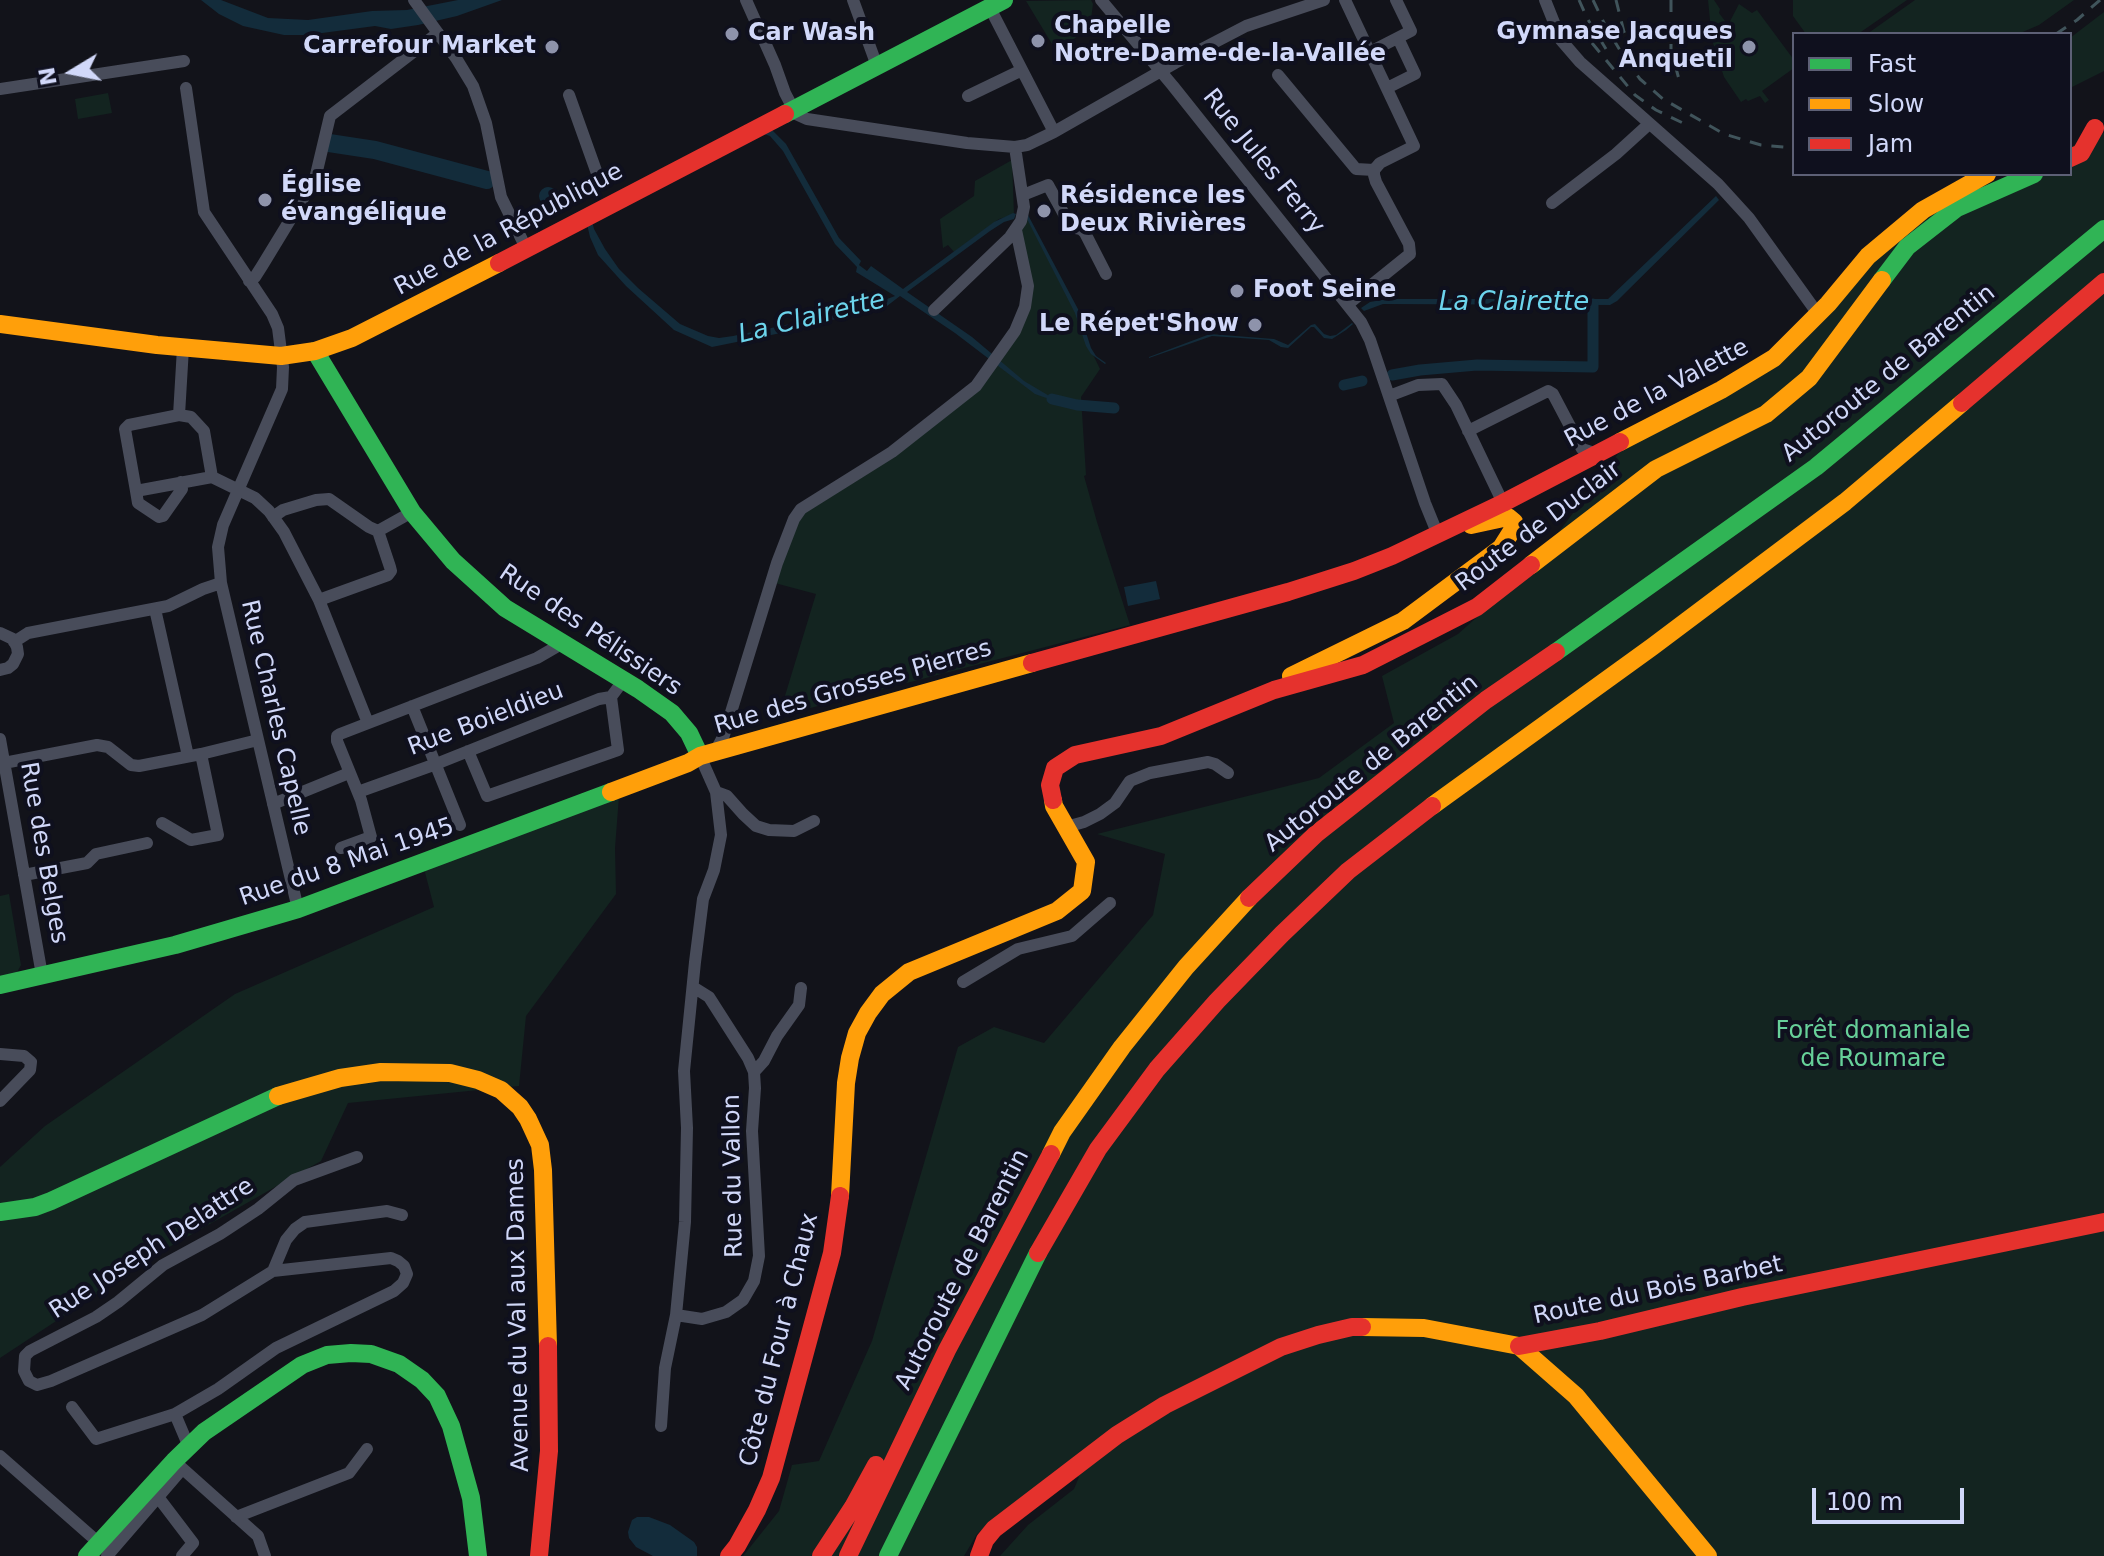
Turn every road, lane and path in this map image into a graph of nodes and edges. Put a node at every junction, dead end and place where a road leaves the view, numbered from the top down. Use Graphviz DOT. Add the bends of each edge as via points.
graph roads {
  1 [pos="746,0"];
  2 [pos="853,0"];
  3 [pos="1101,0"];
  4 [pos="1324,0"];
  5 [pos="1345,0"];
  6 [pos="1396,0"];
  7 [pos="1545,0"];
  8 [pos="416,2"];
  9 [pos="997,4"];
  10 [pos="435,28"];
  11 [pos="1398,38"];
  12 [pos="1370,52"];
  13 [pos="184,61"];
  14 [pos="877,66"];
  15 [pos="1022,70"];
  16 [pos="1160,71"];
  17 [pos="1278,75"];
  18 [pos="186,88"];
  19 [pos="1387,88"];
  20 [pos="0,89"];
  21 [pos="569,95"];
  22 [pos="968,96"];
  23 [pos="793,110"];
  24 [pos="1649,124"];
  25 [pos="2100,127"];
  26 [pos="1054,132"];
  27 [pos="2072,137"];
  28 [pos="1015,147"];
  29 [pos="2072,157"];
  30 [pos="1374,170"];
  31 [pos="1983,176"];
  32 [pos="2029,176"];
  33 [pos="599,179"];
  34 [pos="1023,195"];
  35 [pos="1552,203"];
  36 [pos="2104,229"];
  37 [pos="1016,230"];
  38 [pos="526,248"];
  39 [pos="1106,274"];
  40 [pos="249,281"];
  41 [pos="2104,282"];
  42 [pos="1348,304"];
  43 [pos="934,310"];
  44 [pos="1818,314"];
  45 [pos="0,324"];
  46 [pos="183,348"];
  47 [pos="311,352"];
  48 [pos="281,356"];
  49 [pos="1389,396"];
  50 [pos="179,415"];
  51 [pos="1468,431"];
  52 [pos="1597,454"];
  53 [pos="212,477"];
  54 [pos="181,482"];
  55 [pos="238,490"];
  56 [pos="136,491"];
  57 [pos="1503,503"];
  58 [pos="412,512"];
  59 [pos="273,517"];
  60 [pos="1457,526"];
  61 [pos="378,531"];
  62 [pos="1438,535"];
  63 [pos="221,583"];
  64 [pos="319,600"];
  65 [pos="155,609"];
  66 [pos="0,633"];
  67 [pos="14,642"];
  68 [pos="559,642"];
  69 [pos="0,670"];
  70 [pos="623,681"];
  71 [pos="1274,690"];
  72 [pos="611,697"];
  73 [pos="412,706"];
  74 [pos="368,723"];
  75 [pos="0,739"];
  76 [pos="258,740"];
  77 [pos="468,751"];
  78 [pos="201,754"];
  79 [pos="708,754"];
  80 [pos="188,756"];
  81 [pos="4,763"];
  82 [pos="436,764"];
  83 [pos="349,773"];
  84 [pos="1228,773"];
  85 [pos="358,792"];
  86 [pos="716,792"];
  87 [pos="273,804"];
  88 [pos="814,821"];
  89 [pos="162,823"];
  90 [pos="460,825"];
  91 [pos="1067,829"];
  92 [pos="147,843"];
  93 [pos="341,848"];
  94 [pos="24,875"];
  95 [pos="1110,903"];
  96 [pos="298,909"];
  97 [pos="1012,930"];
  98 [pos="1018,949"];
  99 [pos="42,975"];
  100 [pos="963,982"];
  101 [pos="693,987"];
  102 [pos="1,988"];
  103 [pos="801,988"];
  104 [pos="0,1054"];
  105 [pos="754,1072"];
  106 [pos="0,1101"];
  107 [pos="357,1157"];
  108 [pos="0,1212"];
  109 [pos="402,1215"];
  110 [pos="2104,1222"];
  111 [pos="273,1271"];
  112 [pos="676,1315"];
  113 [pos="1519,1346"];
  114 [pos="947,1350"];
  115 [pos="72,1407"];
  116 [pos="175,1414"];
  117 [pos="661,1426"];
  118 [pos="941,1446"];
  119 [pos="189,1447"];
  120 [pos="367,1449"];
  121 [pos="0,1456"];
  122 [pos="178,1465"];
  123 [pos="158,1497"];
  124 [pos="1015,1514"];
  125 [pos="236,1517"];
  126 [pos="97,1552"];
  127 [pos="182,1556"];
  128 [pos="265,1556"];
  129 [pos="478,1556"];
  130 [pos="539,1556"];
  131 [pos="729,1556"];
  132 [pos="821,1556"];
  133 [pos="848,1556"];
  134 [pos="888,1556"];
  135 [pos="906,1556"];
  136 [pos="979,1556"];
  137 [pos="990,1556"];
  138 [pos="1708,1556"];
  1 -- 23 [label="street"];
  2 -- 14 [label="street"];
  3 -- 16 [label="street, Rue Jules Ferry"];
  4 -- 16 [label="street" via="1246,26"];
  5 -- 12 [label="street"];
  6 -- 11 [label="street" via="1411,31"];
  7 -- 24 [label="street" via="1561,40"];
  8 -- 10 [label="street"];
  9 -- 14 [label="main road, Rue de la République"];
  9 -- 15 [label="street"];
  10 -- 38 [label="street" via="473,86 501,197"];
  10 -- 40 [label="street" via="330,116 315,179"];
  11 -- 12 [label="street"];
  11 -- 19 [label="street" via="1415,74"];
  12 -- 19 [label="street"];
  13 -- 20 [label="street"];
  14 -- 23 [label="main road, Rue de la République"];
  15 -- 22 [label="street"];
  15 -- 26 [label="street"];
  16 -- 26 [label="street"];
  16 -- 42 [label="street, Rue Jules Ferry"];
  17 -- 30 [label="street" via="1356,169"];
  18 -- 40 [label="street, Rue Charles Capelle" via="204,212"];
  19 -- 30 [label="street" via="1414,146"];
  21 -- 33 [label="street"];
  23 -- 28 [label="street" via="807,119"];
  23 -- 38 [label="main road, Rue de la République"];
  24 -- 35 [label="street"];
  24 -- 44 [label="street" via="1749,218"];
  25 -- 27 [label="main road"];
  25 -- 29 [label="main road"];
  26 -- 28 [label="street"];
  28 -- 34 [label="street"];
  30 -- 42 [label="street" via="1411,250"];
  31 -- 44 [label="main road, Rue de la Valette" via="1923,210 1868,256"];
  32 -- 71 [label="main road, Route de Duclair" via="1957,208 1907,247 1809,378 1766,414 1656,469 1477,607 1363,665"];
  34 -- 37 [label="street"];
  34 -- 39 [label="street" via="1048,185 1071,227 1085,233"];
  36 -- 114 [label="main road, Autoroute de Barentin" via="1816,467 1486,700 1316,834 1251,896 1186,967 1062,1132"];
  37 -- 43 [label="street"];
  37 -- 79 [label="street" via="1028,286 1015,331 976,386 892,452 801,509 777,563 724,735"];
  38 -- 47 [label="main road, Rue de la République" via="352,338"];
  40 -- 48 [label="street, Rue Charles Capelle" via="276,321"];
  41 -- 118 [label="main road" via="1845,502 1455,788 1348,871 1282,934 1157,1069 1098,1149 1042,1246"];
  42 -- 49 [label="street, Rue Jules Ferry" via="1367,331"];
  44 -- 52 [label="main road, Rue de la Valette" via="1774,358"];
  45 -- 46 [label="main road, Rue de la République"];
  46 -- 48 [label="main road, Rue de la République"];
  46 -- 50 [label="street"];
  47 -- 48 [label="main road, Rue de la République"];
  47 -- 58 [label="main road, Rue des Pélissiers"];
  48 -- 55 [label="street, Rue Charles Capelle" via="280,394"];
  49 -- 51 [label="street" via="1418,385 1442,384"];
  49 -- 62 [label="street, Rue Jules Ferry"];
  50 -- 53 [label="street" via="191,417 204,431"];
  50 -- 56 [label="street" via="125,429"];
  51 -- 52 [label="street" via="1548,391 1582,449"];
  51 -- 57 [label="street"];
  52 -- 57 [label="main road, Rue de la Valette"];
  53 -- 54 [label="street"];
  53 -- 55 [label="street"];
  54 -- 56 [label="street"];
  54 -- 56 [label="street" via="182,489 159,517 138,503"];
  55 -- 59 [label="street" via="255,498"];
  55 -- 63 [label="street, Rue Charles Capelle" via="218,547"];
  57 -- 60 [label="main road, Rue de la Valette"];
  58 -- 61 [label="street"];
  58 -- 68 [label="main road, Rue des Pélissiers" via="489,595"];
  59 -- 61 [label="street" via="329,499"];
  59 -- 64 [label="street"];
  60 -- 62 [label="main road, Rue de la Valette"];
  60 -- 71 [label="main road" via="1508,517 1514,522 1501,548 1403,621 1291,676"];
  61 -- 64 [label="street" via="388,575"];
  62 -- 79 [label="main road, Rue des Grosses Pierres" via="1288,592"];
  63 -- 65 [label="street"];
  63 -- 76 [label="street, Rue Charles Capelle"];
  64 -- 74 [label="street"];
  65 -- 67 [label="street" via="28,633"];
  65 -- 80 [label="street"];
  66 -- 67 [label="street"];
  67 -- 69 [label="street" via="15,661"];
  68 -- 70 [label="main road, Rue des Pélissiers"];
  68 -- 73 [label="street" via="537,658"];
  70 -- 72 [label="street"];
  70 -- 79 [label="main road, Rue des Pélissiers" via="672,713"];
  71 -- 91 [label="main road, Route de Duclair" via="1161,736 1075,755 1055,768 1050,785 1054,806"];
  72 -- 77 [label="street, Rue Boieldieu"];
  72 -- 77 [label="street" via="618,750 487,796"];
  73 -- 74 [label="street"];
  73 -- 82 [label="street"];
  74 -- 83 [label="street" via="337,736"];
  75 -- 81 [label="street, Rue des Belges"];
  76 -- 78 [label="street"];
  76 -- 87 [label="street, Rue Charles Capelle"];
  77 -- 82 [label="street, Rue Boieldieu"];
  78 -- 80 [label="street"];
  78 -- 89 [label="street" via="218,835 191,840"];
  79 -- 86 [label="street, Rue des Grosses Pierres"];
  79 -- 96 [label="main road, Rue du 8 Mai 1945"];
  80 -- 81 [label="street" via="139,766 97,745"];
  81 -- 94 [label="street, Rue des Belges"];
  82 -- 85 [label="street, Rue Boieldieu"];
  82 -- 90 [label="street"];
  83 -- 85 [label="street"];
  83 -- 87 [label="street"];
  84 -- 91 [label="street" via="1208,762 1150,773 1130,781 1100,814"];
  85 -- 93 [label="street" via="371,837"];
  86 -- 88 [label="street" via="727,796 756,826 769,830 794,831"];
  86 -- 101 [label="street, Rue des Grosses Pierres" via="721,835 703,899"];
  87 -- 96 [label="street, Rue Charles Capelle"];
  91 -- 97 [label="main road, Côte du Four à Chaux" via="1086,862 1082,891 1057,911"];
  92 -- 94 [label="street" via="96,854 87,863"];
  94 -- 99 [label="street, Rue des Belges"];
  95 -- 98 [label="street" via="1072,936"];
  96 -- 99 [label="main road, Rue du 8 Mai 1945" via="175,945"];
  97 -- 98 [label="street"];
  97 -- 131 [label="main road, Côte du Four à Chaux" via="909,972 882,994 857,1033 846,1083 832,1253 771,1478"];
  98 -- 100 [label="street"];
  99 -- 102 [label="main road, Rue du 8 Mai 1945"];
  101 -- 105 [label="street, Rue du Vallon" via="709,997"];
  101 -- 112 [label="street, Rue des Grosses Pierres" via="684,1071 685,1222"];
  103 -- 105 [label="street, Rue du Vallon" via="799,1005"];
  104 -- 106 [label="street" via="24,1056 31,1062 30,1070"];
  105 -- 112 [label="street, Rue du Vallon" via="759,1256 754,1281 743,1300 726,1312 702,1319"];
  107 -- 111 [label="street, Rue Joseph Delattre" via="294,1180 220,1234 163,1265 96,1317 30,1351 24,1371 37,1385 51,1381 202,1315"];
  108 -- 130 [label="main road, Avenue du Val aux Dames" via="51,1201 236,1114 314,1084 381,1072 424,1072 467,1076 501,1090 532,1127 544,1180 549,1451"];
  109 -- 111 [label="street" via="387,1211 305,1222 286,1240"];
  110 -- 113 [label="main road, Route du Bois Barbet"];
  111 -- 116 [label="street, Rue Joseph Delattre" via="391,1258 407,1274 394,1291 276,1348"];
  112 -- 117 [label="street, Rue des Grosses Pierres"];
  113 -- 124 [label="main road" via="1390,1326 1352,1327 1293,1343 1153,1412"];
  113 -- 138 [label="main road" via="1576,1396"];
  114 -- 132 [label="main road"];
  114 -- 133 [label="main road, Autoroute de Barentin"];
  115 -- 116 [label="street, Rue Joseph Delattre" via="96,1439"];
  116 -- 119 [label="street"];
  118 -- 134 [label="main road"];
  118 -- 135 [label="main road"];
  119 -- 122 [label="main road"];
  119 -- 129 [label="main road" via="302,1365 340,1353 381,1357 422,1380 443,1408 471,1498"];
  120 -- 125 [label="street" via="349,1473"];
  121 -- 126 [label="street"];
  122 -- 123 [label="street"];
  122 -- 125 [label="street"];
  122 -- 126 [label="main road"];
  123 -- 126 [label="street"];
  123 -- 127 [label="street" via="193,1543"];
  124 -- 136 [label="main road" via="994,1529"];
  124 -- 137 [label="main road"];
  125 -- 128 [label="street" via="258,1536"];
}
